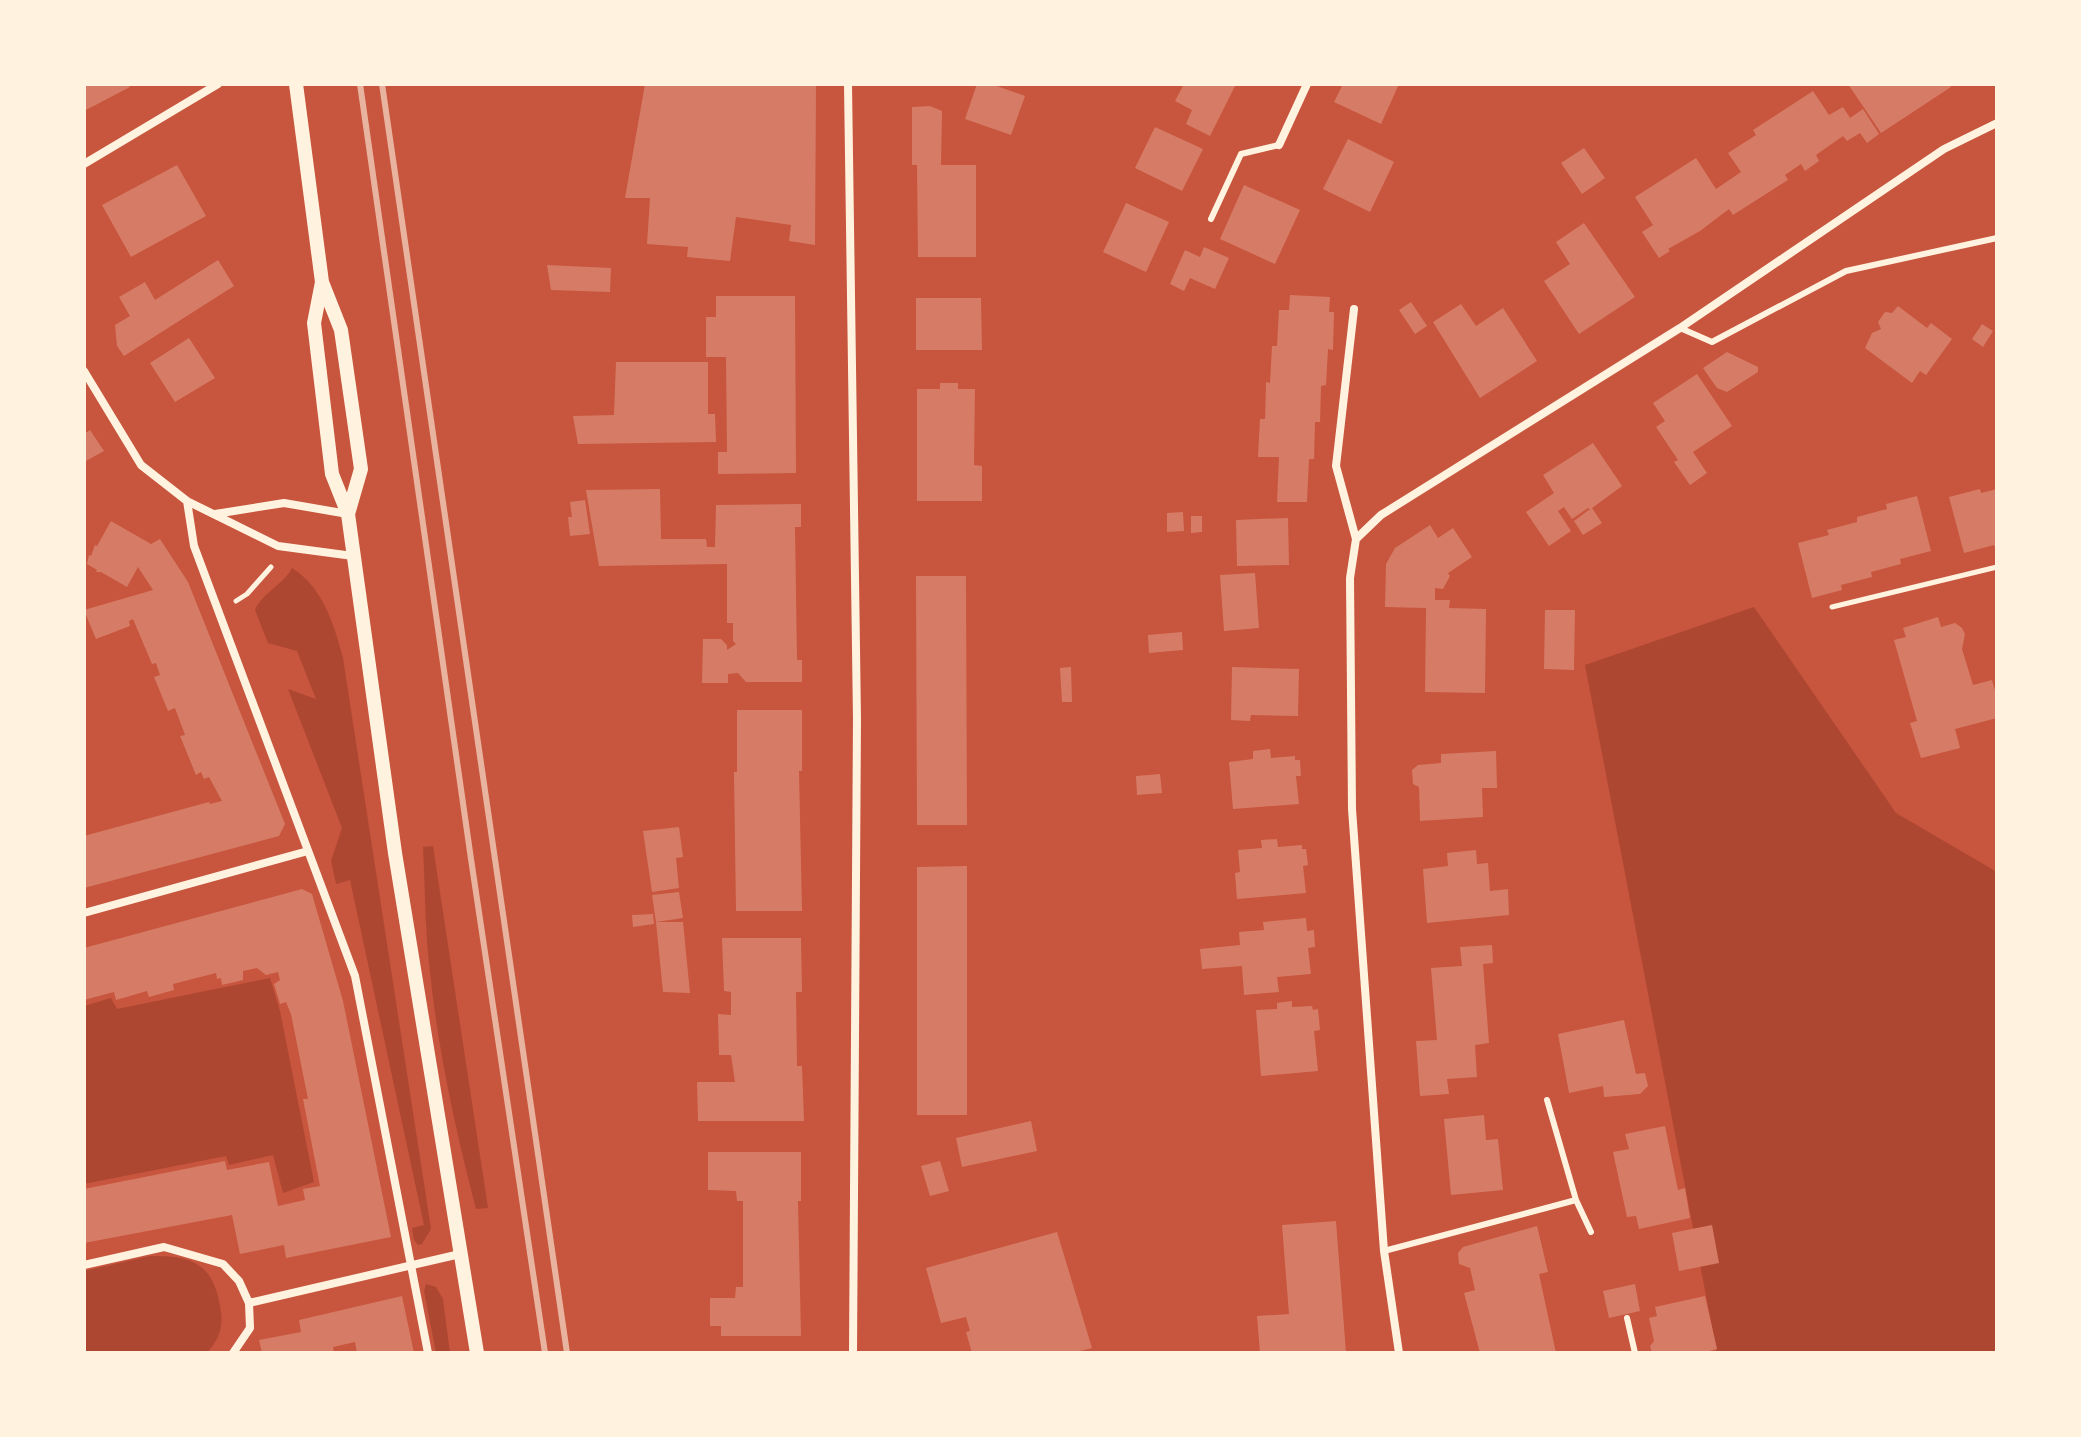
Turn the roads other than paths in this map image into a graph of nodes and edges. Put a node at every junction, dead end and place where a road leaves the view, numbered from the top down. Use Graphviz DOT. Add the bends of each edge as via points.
graph roads {
  1 [pos="218,84"];
  2 [pos="296,84"];
  3 [pos="848,84"];
  4 [pos="1307,84"];
  5 [pos="1997,123"];
  6 [pos="1279,145"];
  7 [pos="84,164"];
  8 [pos="1211,219"];
  9 [pos="1997,238"];
  10 [pos="322,282"];
  11 [pos="1354,309"];
  12 [pos="1680,328"];
  13 [pos="84,371"];
  14 [pos="187,501"];
  15 [pos="215,514"];
  16 [pos="348,514"];
  17 [pos="1356,539"];
  18 [pos="353,556"];
  19 [pos="308,851"];
  20 [pos="84,913"];
  21 [pos="1547,1100"];
  22 [pos="1576,1200"];
  23 [pos="1591,1232"];
  24 [pos="1384,1251"];
  25 [pos="460,1254"];
  26 [pos="84,1265"];
  27 [pos="411,1265"];
  28 [pos="249,1303"];
  29 [pos="1627,1318"];
  30 [pos="233,1353"];
  31 [pos="428,1353"];
  32 [pos="477,1353"];
  33 [pos="853,1353"];
  34 [pos="1399,1353"];
  35 [pos="1635,1353"];
  1 -- 7 [label="street"];
  2 -- 10 [label="street"];
  3 -- 33 [label="street" via="857,719"];
  4 -- 6 [label="street"];
  5 -- 12 [label="street" via="1944,149"];
  6 -- 8 [label="lane" via="1241,154"];
  9 -- 12 [label="lane" via="1846,271 1712,342"];
  10 -- 16 [label="street" via="314,323 332,474"];
  10 -- 16 [label="street" via="341,330 361,469"];
  11 -- 17 [label="street" via="1336,466"];
  12 -- 17 [label="street" via="1381,515"];
  13 -- 14 [label="street" via="141,465"];
  14 -- 15 [label="street"];
  14 -- 19 [label="street" via="194,546"];
  15 -- 16 [label="street" via="284,503"];
  15 -- 18 [label="street" via="278,546"];
  16 -- 18 [label="street"];
  17 -- 24 [label="street" via="1350,578 1352,809"];
  18 -- 25 [label="street"];
  19 -- 20 [label="street"];
  19 -- 27 [label="street" via="355,976"];
  21 -- 22 [label="lane"];
  22 -- 23 [label="lane"];
  22 -- 24 [label="lane"];
  24 -- 34 [label="street"];
  25 -- 27 [label="street"];
  25 -- 32 [label="street"];
  26 -- 28 [label="street" via="164,1247 191,1253 223,1264"];
  27 -- 28 [label="street"];
  27 -- 31 [label="street"];
  28 -- 30 [label="street" via="250,1328"];
  29 -- 35 [label="lane"];
}
